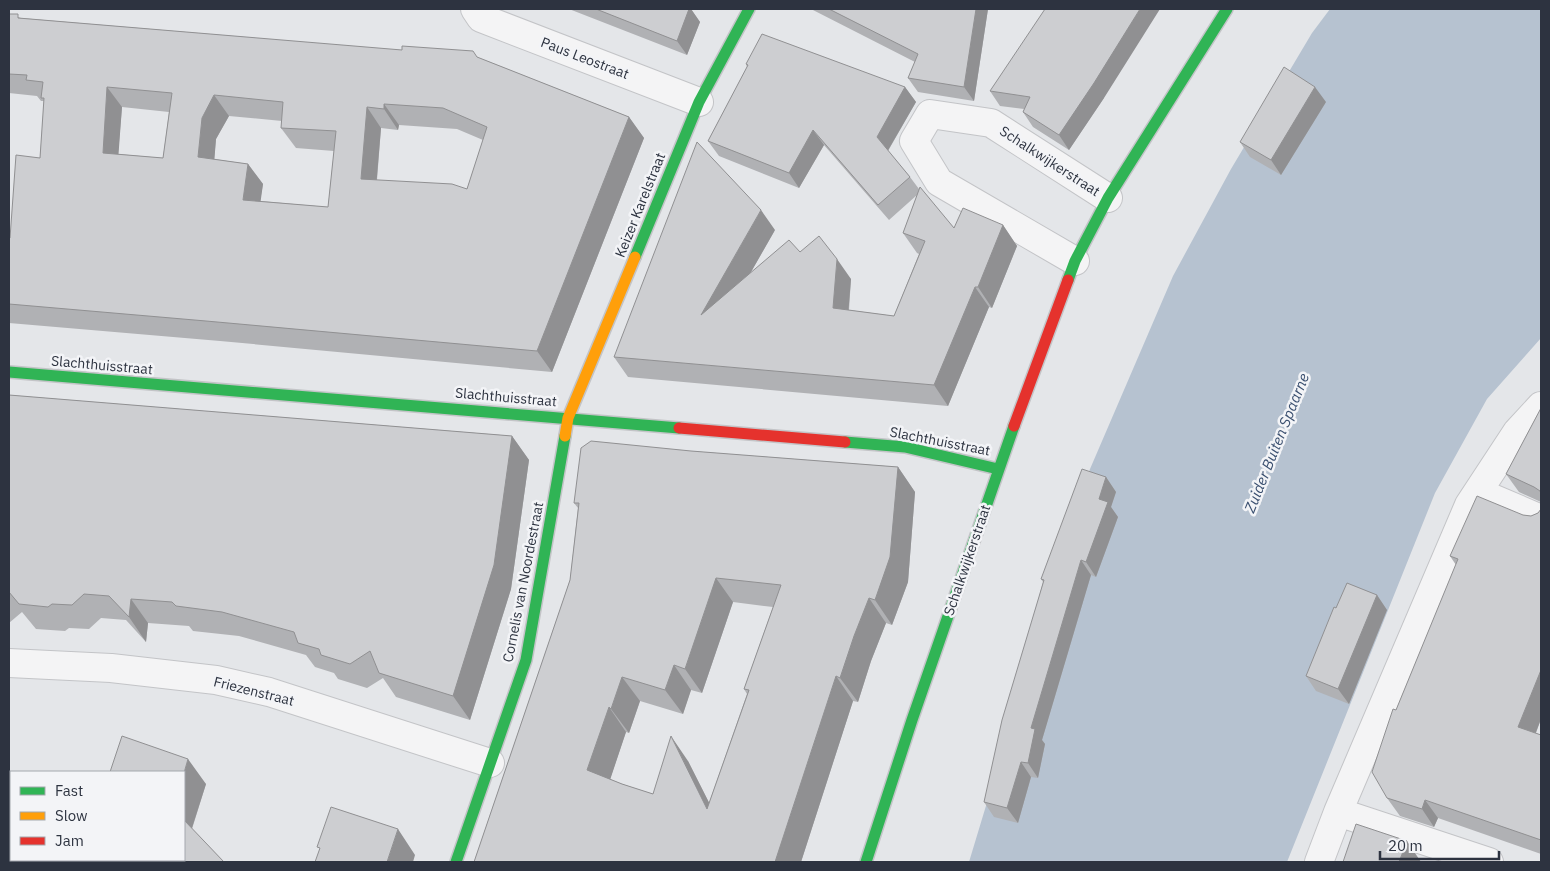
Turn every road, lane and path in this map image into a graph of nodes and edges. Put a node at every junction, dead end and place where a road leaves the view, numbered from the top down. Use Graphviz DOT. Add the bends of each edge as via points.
graph roads {
  1 [pos="475,9"];
  2 [pos="749,9"];
  3 [pos="1221,11"];
  4 [pos="699,102"];
  5 [pos="1108,198"];
  6 [pos="1075,260"];
  7 [pos="9,372"];
  8 [pos="1541,406"];
  9 [pos="568,418"];
  10 [pos="998,468"];
  11 [pos="1478,492"];
  12 [pos="1541,519"];
  13 [pos="9,663"];
  14 [pos="490,763"];
  15 [pos="1338,812"];
  16 [pos="456,862"];
  17 [pos="866,862"];
  18 [pos="1319,862"];
  19 [pos="1489,862"];
  1 -- 4 [label="street, Paus Leostraat" via="481,18"];
  2 -- 4 [label="street, Keizer Karelstraat"];
  3 -- 5 [label="street, Schalkwijkerstraat"];
  4 -- 9 [label="street, Keizer Karelstraat"];
  5 -- 6 [label="street, Schalkwijkerstraat"];
  5 -- 6 [label="street, Schalkwijkerstraat" via="991,123 930,114 914,141 939,182"];
  6 -- 10 [label="street, Schalkwijkerstraat"];
  7 -- 9 [label="street, Slachthuisstraat"];
  8 -- 11 [label="street" via="1517,432"];
  9 -- 10 [label="street, Slachthuisstraat" via="904,447"];
  9 -- 14 [label="street, Cornelis van Noordestraat" via="526,660"];
  10 -- 17 [label="street, Schalkwijkerstraat"];
  11 -- 12 [label="street"];
  11 -- 15 [label="street"];
  13 -- 14 [label="street, Friezenstraat" via="111,668 216,680 269,692"];
  14 -- 16 [label="street, Cornelis van Noordestraat"];
  15 -- 18 [label="street"];
  15 -- 19 [label="street"];
}
